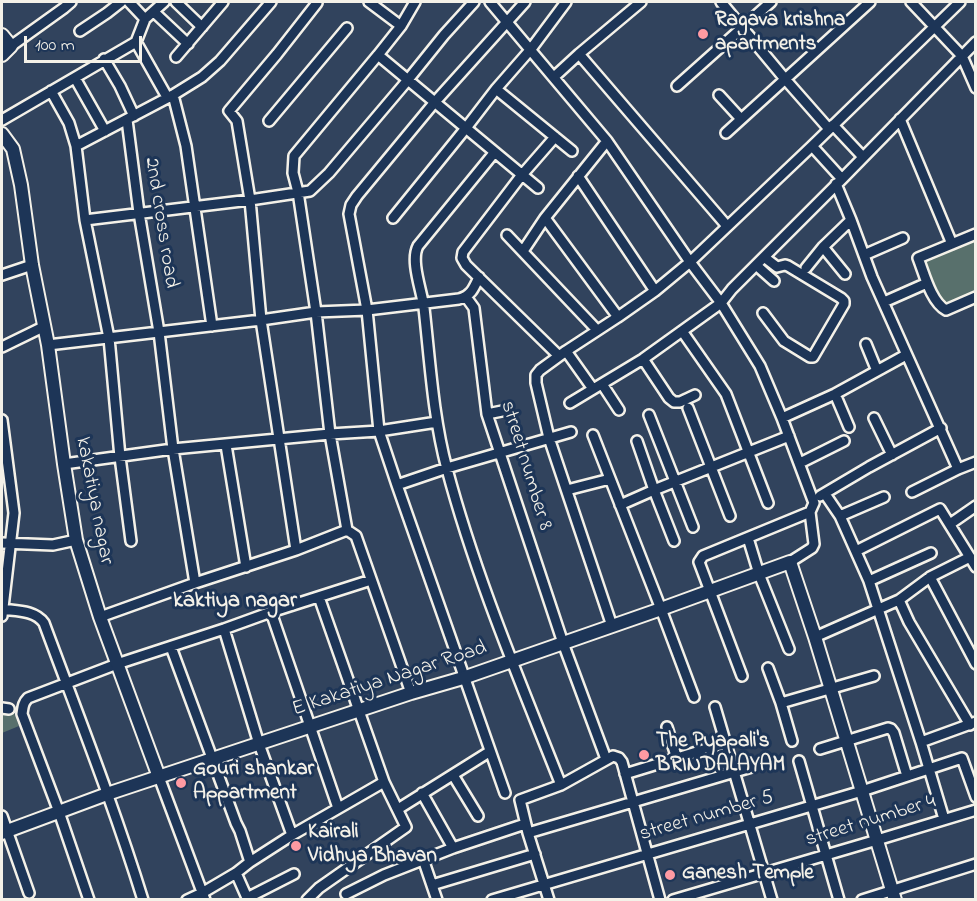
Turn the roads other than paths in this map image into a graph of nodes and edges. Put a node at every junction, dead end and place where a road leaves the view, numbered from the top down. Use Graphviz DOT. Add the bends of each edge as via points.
graph roads {
  1 [pos="121,2"];
  2 [pos="129,2"];
  3 [pos="164,2"];
  4 [pos="176,2"];
  5 [pos="223,2"];
  6 [pos="271,2"];
  7 [pos="369,2"];
  8 [pos="415,2"];
  9 [pos="474,2"];
  10 [pos="490,2"];
  11 [pos="525,2"];
  12 [pos="566,2"];
  13 [pos="641,2"];
  14 [pos="722,2"];
  15 [pos="771,2"];
  16 [pos="870,2"];
  17 [pos="911,2"];
  18 [pos="960,2"];
  19 [pos="317,3"];
  20 [pos="64,4"];
  21 [pos="154,12"];
  22 [pos="145,19"];
  23 [pos="507,22"];
  24 [pos="401,26"];
  25 [pos="934,26"];
  26 [pos="202,27"];
  27 [pos="743,27"];
  28 [pos="347,28"];
  29 [pos="80,31"];
  30 [pos="2,35"];
  31 [pos="136,42"];
  32 [pos="975,42"];
  33 [pos="188,44"];
  34 [pos="531,49"];
  35 [pos="6,50"];
  36 [pos="579,54"];
  37 [pos="378,55"];
  38 [pos="962,56"];
  39 [pos="176,57"];
  40 [pos="104,59"];
  41 [pos="554,77"];
  42 [pos="75,78"];
  43 [pos="784,79"];
  44 [pos="408,81"];
  45 [pos="677,86"];
  46 [pos="975,88"];
  47 [pos="496,89"];
  48 [pos="51,91"];
  49 [pos="719,95"];
  50 [pos="170,96"];
  51 [pos="434,103"];
  52 [pos="130,118"];
  53 [pos="900,118"];
  54 [pos="741,119"];
  55 [pos="2,120"];
  56 [pos="269,122"];
  57 [pos="831,127"];
  58 [pos="466,128"];
  59 [pos="105,131"];
  60 [pos="726,133"];
  61 [pos="2,134"];
  62 [pos="555,137"];
  63 [pos="607,141"];
  64 [pos="76,146"];
  65 [pos="812,147"];
  66 [pos="572,151"];
  67 [pos="494,153"];
  68 [pos="863,157"];
  69 [pos="521,176"];
  70 [pos="578,176"];
  71 [pos="839,181"];
  72 [pos="538,188"];
  73 [pos="298,192"];
  74 [pos="250,200"];
  75 [pos="195,207"];
  76 [pos="139,213"];
  77 [pos="393,218"];
  78 [pos="545,218"];
  79 [pos="85,220"];
  80 [pos="851,220"];
  81 [pos="727,226"];
  82 [pos="975,234"];
  83 [pos="507,235"];
  84 [pos="903,238"];
  85 [pos="952,244"];
  86 [pos="823,247"];
  87 [pos="523,251"];
  88 [pos="864,255"];
  89 [pos="764,257"];
  90 [pos="690,262"];
  91 [pos="32,265"];
  92 [pos="756,265"];
  93 [pos="806,268"];
  94 [pos="845,274"];
  95 [pos="2,275"];
  96 [pos="479,277"];
  97 [pos="774,281"];
  98 [pos="927,284"];
  99 [pos="655,291"];
  100 [pos="466,297"];
  101 [pos="975,298"];
  102 [pos="884,302"];
  103 [pos="423,303"];
  104 [pos="721,303"];
  105 [pos="367,310"];
  106 [pos="316,312"];
  107 [pos="763,313"];
  108 [pos="618,317"];
  109 [pos="261,320"];
  110 [pos="212,326"];
  111 [pos="43,327"];
  112 [pos="597,330"];
  113 [pos="682,331"];
  114 [pos="159,332"];
  115 [pos="108,338"];
  116 [pos="866,344"];
  117 [pos="48,345"];
  118 [pos="2,347"];
  119 [pos="562,353"];
  120 [pos="906,355"];
  121 [pos="643,358"];
  122 [pos="877,371"];
  123 [pos="602,384"];
  124 [pos="593,389"];
  125 [pos="835,394"];
  126 [pos="695,395"];
  127 [pos="570,403"];
  128 [pos="688,408"];
  129 [pos="507,410"];
  130 [pos="619,410"];
  131 [pos="487,414"];
  132 [pos="649,415"];
  133 [pos="782,418"];
  134 [pos="874,418"];
  135 [pos="2,420"];
  136 [pos="437,422"];
  137 [pos="849,427"];
  138 [pos="941,428"];
  139 [pos="380,431"];
  140 [pos="571,432"];
  141 [pos="330,434"];
  142 [pos="594,435"];
  143 [pos="789,436"];
  144 [pos="549,438"];
  145 [pos="280,439"];
  146 [pos="637,441"];
  147 [pos="844,441"];
  148 [pos="226,445"];
  149 [pos="173,449"];
  150 [pos="749,452"];
  151 [pos="500,453"];
  152 [pos="892,455"];
  153 [pos="120,457"];
  154 [pos="975,462"];
  155 [pos="800,463"];
  156 [pos="64,464"];
  157 [pos="712,467"];
  158 [pos="447,468"];
  159 [pos="958,469"];
  160 [pos="5,474"];
  161 [pos="610,479"];
  162 [pos="676,481"];
  163 [pos="397,485"];
  164 [pos="567,490"];
  165 [pos="654,490"];
  166 [pos="912,492"];
  167 [pos="825,494"];
  168 [pos="884,496"];
  169 [pos="2,498"];
  170 [pos="814,499"];
  171 [pos="12,502"];
  172 [pos="768,502"];
  173 [pos="620,505"];
  174 [pos="975,506"];
  175 [pos="810,512"];
  176 [pos="730,516"];
  177 [pos="840,516"];
  178 [pos="950,524"];
  179 [pos="693,527"];
  180 [pos="346,530"];
  181 [pos="748,538"];
  182 [pos="76,540"];
  183 [pos="130,541"];
  184 [pos="674,541"];
  185 [pos="6,543"];
  186 [pos="296,550"];
  187 [pos="855,550"];
  188 [pos="931,553"];
  189 [pos="970,557"];
  190 [pos="790,562"];
  191 [pos="246,567"];
  192 [pos="975,567"];
  193 [pos="759,574"];
  194 [pos="930,577"];
  195 [pos="371,580"];
  196 [pos="869,581"];
  197 [pos="195,583"];
  198 [pos="710,591"];
  199 [pos="319,597"];
  200 [pos="899,600"];
  201 [pos="661,609"];
  202 [pos="879,609"];
  203 [pos="2,611"];
  204 [pos="271,612"];
  205 [pos="100,617"];
  206 [pos="612,626"];
  207 [pos="224,629"];
  208 [pos="815,637"];
  209 [pos="563,643"];
  210 [pos="171,647"];
  211 [pos="789,649"];
  212 [pos="512,661"];
  213 [pos="117,664"];
  214 [pos="975,664"];
  215 [pos="768,668"];
  216 [pos="742,676"];
  217 [pos="874,676"];
  218 [pos="463,678"];
  219 [pos="67,684"];
  220 [pos="830,689"];
  221 [pos="411,693"];
  222 [pos="694,697"];
  223 [pos="781,703"];
  224 [pos="715,706"];
  225 [pos="359,711"];
  226 [pos="972,724"];
  227 [pos="311,726"];
  228 [pos="667,728"];
  229 [pos="792,741"];
  230 [pos="846,741"];
  231 [pos="921,742"];
  232 [pos="726,743"];
  233 [pos="259,744"];
  234 [pos="820,749"];
  235 [pos="489,752"];
  236 [pos="212,759"];
  237 [pos="606,759"];
  238 [pos="677,759"];
  239 [pos="799,761"];
  240 [pos="755,766"];
  241 [pos="928,769"];
  242 [pos="735,772"];
  243 [pos="625,774"];
  244 [pos="453,775"];
  245 [pos="907,776"];
  246 [pos="159,777"];
  247 [pos="384,782"];
  248 [pos="561,785"];
  249 [pos="862,791"];
  250 [pos="422,793"];
  251 [pos="107,794"];
  252 [pos="505,794"];
  253 [pos="975,797"];
  254 [pos="632,802"];
  255 [pos="811,806"];
  256 [pos="338,808"];
  257 [pos="398,809"];
  258 [pos="975,810"];
  259 [pos="60,812"];
  260 [pos="2,816"];
  261 [pos="478,816"];
  262 [pos="944,819"];
  263 [pos="750,824"];
  264 [pos="527,828"];
  265 [pos="4,832"];
  266 [pos="292,836"];
  267 [pos="877,840"];
  268 [pos="453,848"];
  269 [pos="647,853"];
  270 [pos="535,854"];
  271 [pos="826,854"];
  272 [pos="423,859"];
  273 [pos="250,862"];
  274 [pos="975,864"];
  275 [pos="236,873"];
  276 [pos="764,873"];
  277 [pos="294,874"];
  278 [pos="545,884"];
  279 [pos="432,885"];
  280 [pos="29,893"];
  281 [pos="346,894"];
  282 [pos="893,895"];
  283 [pos="204,896"];
  284 [pos="247,899"];
  285 [pos="89,900"];
  286 [pos="143,900"];
  287 [pos="187,900"];
  288 [pos="307,900"];
  289 [pos="437,900"];
  290 [pos="492,900"];
  291 [pos="549,900"];
  292 [pos="660,900"];
  293 [pos="673,900"];
  294 [pos="772,900"];
  295 [pos="839,900"];
  296 [pos="862,900"];
  1 -- 29 [label="street"];
  2 -- 22 [label="street"];
  3 -- 21 [label="street"];
  4 -- 26 [label="street"];
  5 -- 26 [label="street"];
  6 -- 50 [label="street" via="220,62"];
  7 -- 24 [label="street"];
  8 -- 24 [label="street"];
  9 -- 44 [label="street"];
  10 -- 23 [label="street"];
  11 -- 23 [label="street"];
  12 -- 34 [label="street"];
  13 -- 36 [label="street"];
  14 -- 27 [label="street"];
  15 -- 27 [label="street"];
  16 -- 43 [label="street"];
  17 -- 25 [label="street"];
  18 -- 25 [label="street"];
  19 -- 74 [label="street" via="229,111 237,122"];
  20 -- 35 [label="street"];
  21 -- 22 [label="street"];
  21 -- 33 [label="street"];
  22 -- 31 [label="street"];
  23 -- 34 [label="street"];
  23 -- 51 [label="street"];
  24 -- 37 [label="street"];
  25 -- 38 [label="street"];
  25 -- 57 [label="street"];
  26 -- 33 [label="street"];
  27 -- 43 [label="street"];
  27 -- 45 [label="street"];
  28 -- 56 [label="street"];
  30 -- 35 [label="street"];
  31 -- 40 [label="street"];
  31 -- 50 [label="street"];
  32 -- 38 [label="street"];
  33 -- 39 [label="street"];
  34 -- 41 [label="street"];
  34 -- 47 [label="street"];
  36 -- 41 [label="street"];
  36 -- 81 [label="street"];
  37 -- 44 [label="street"];
  37 -- 73 [label="street" via="294,156"];
  38 -- 46 [label="street"];
  38 -- 53 [label="street"];
  40 -- 42 [label="street"];
  40 -- 52 [label="street, 2nd cross road" via="120,86"];
  41 -- 63 [label="street"];
  42 -- 48 [label="street"];
  42 -- 59 [label="street"];
  43 -- 54 [label="street"];
  43 -- 57 [label="street"];
  44 -- 51 [label="street"];
  44 -- 73 [label="street" via="329,173 310,191"];
  47 -- 58 [label="street"];
  47 -- 62 [label="street"];
  48 -- 55 [label="street"];
  48 -- 64 [label="street" via="69,123"];
  49 -- 54 [label="street"];
  50 -- 52 [label="street"];
  50 -- 75 [label="street" via="186,146"];
  51 -- 58 [label="street"];
  51 -- 105 [label="street" via="351,205 349,214"];
  52 -- 59 [label="street"];
  52 -- 76 [label="street, 2nd cross road"];
  53 -- 68 [label="street"];
  53 -- 85 [label="street"];
  54 -- 60 [label="street"];
  57 -- 65 [label="street"];
  57 -- 68 [label="street"];
  58 -- 67 [label="street"];
  58 -- 77 [label="street"];
  59 -- 64 [label="street"];
  61 -- 91 [label="street, kakatiya nagar" via="13,149"];
  62 -- 66 [label="street"];
  62 -- 69 [label="street"];
  63 -- 70 [label="street"];
  63 -- 90 [label="street"];
  64 -- 79 [label="street"];
  65 -- 71 [label="street"];
  65 -- 81 [label="street"];
  67 -- 69 [label="street"];
  67 -- 103 [label="street" via="414,252"];
  68 -- 71 [label="street"];
  69 -- 72 [label="street"];
  69 -- 96 [label="street" via="463,252 466,265"];
  70 -- 78 [label="street"];
  70 -- 99 [label="street"];
  71 -- 80 [label="street"];
  71 -- 89 [label="street"];
  73 -- 74 [label="street"];
  73 -- 106 [label="street"];
  74 -- 75 [label="street"];
  74 -- 109 [label="street"];
  75 -- 76 [label="street"];
  75 -- 110 [label="street"];
  76 -- 79 [label="street"];
  76 -- 114 [label="street, 2nd cross road"];
  78 -- 87 [label="street"];
  78 -- 108 [label="street"];
  79 -- 115 [label="street"];
  80 -- 86 [label="street"];
  80 -- 88 [label="street"];
  81 -- 90 [label="street"];
  82 -- 85 [label="street"];
  83 -- 87 [label="street"];
  84 -- 88 [label="street"];
  85 -- 98 [label="street" via="918,258"];
  86 -- 93 [label="street"];
  86 -- 94 [label="street"];
  87 -- 112 [label="street"];
  88 -- 102 [label="street"];
  89 -- 92 [label="street"];
  89 -- 107 [label="street" via="777,267 788,266 841,298 844,304 813,357 784,341"];
  90 -- 99 [label="street"];
  90 -- 104 [label="street"];
  91 -- 95 [label="street"];
  91 -- 111 [label="street, kakatiya nagar"];
  92 -- 97 [label="street"];
  92 -- 104 [label="street"];
  96 -- 100 [label="street"];
  96 -- 119 [label="street"];
  98 -- 101 [label="street" via="946,310"];
  98 -- 102 [label="street"];
  99 -- 108 [label="street"];
  100 -- 103 [label="street"];
  100 -- 131 [label="street, street number 8" via="474,308"];
  102 -- 120 [label="street"];
  103 -- 105 [label="street"];
  103 -- 136 [label="street"];
  104 -- 113 [label="street"];
  104 -- 133 [label="street" via="760,366"];
  105 -- 106 [label="street"];
  105 -- 139 [label="street"];
  106 -- 109 [label="street"];
  106 -- 141 [label="street"];
  108 -- 112 [label="street"];
  109 -- 110 [label="street"];
  109 -- 145 [label="street"];
  110 -- 114 [label="street"];
  111 -- 117 [label="street, kakatiya nagar"];
  111 -- 118 [label="street"];
  112 -- 119 [label="street"];
  113 -- 121 [label="street"];
  113 -- 150 [label="street" via="726,394"];
  114 -- 115 [label="street"];
  114 -- 149 [label="street, 2nd cross road"];
  115 -- 117 [label="street"];
  115 -- 153 [label="street"];
  116 -- 122 [label="street"];
  117 -- 156 [label="street, kakatiya nagar"];
  119 -- 124 [label="street"];
  119 -- 144 [label="street" via="536,375"];
  120 -- 122 [label="street"];
  120 -- 138 [label="street"];
  121 -- 123 [label="street"];
  121 -- 126 [label="street" via="674,402"];
  122 -- 125 [label="street"];
  123 -- 124 [label="street"];
  123 -- 130 [label="street"];
  124 -- 127 [label="street"];
  125 -- 133 [label="street"];
  125 -- 137 [label="street"];
  128 -- 157 [label="street"];
  129 -- 131 [label="street"];
  131 -- 151 [label="street, street number 8"];
  132 -- 162 [label="street"];
  133 -- 143 [label="street"];
  134 -- 152 [label="street"];
  135 -- 160 [label="street"];
  136 -- 139 [label="street"];
  136 -- 158 [label="street"];
  138 -- 152 [label="street"];
  138 -- 159 [label="street"];
  139 -- 141 [label="street"];
  139 -- 163 [label="street"];
  140 -- 144 [label="street"];
  141 -- 145 [label="street"];
  141 -- 180 [label="street"];
  142 -- 161 [label="street"];
  143 -- 150 [label="street"];
  143 -- 155 [label="street"];
  144 -- 151 [label="street"];
  144 -- 164 [label="street"];
  145 -- 148 [label="street"];
  145 -- 186 [label="street"];
  146 -- 165 [label="street"];
  147 -- 155 [label="street"];
  148 -- 149 [label="street"];
  148 -- 191 [label="street"];
  149 -- 153 [label="street"];
  149 -- 197 [label="street, 2nd cross road"];
  150 -- 157 [label="street"];
  150 -- 172 [label="street"];
  151 -- 158 [label="street"];
  151 -- 209 [label="street, street number 8"];
  152 -- 167 [label="street"];
  153 -- 156 [label="street"];
  153 -- 183 [label="street"];
  154 -- 159 [label="street"];
  155 -- 170 [label="street"];
  156 -- 182 [label="street, kakatiya nagar"];
  157 -- 162 [label="street"];
  157 -- 176 [label="street"];
  158 -- 163 [label="street"];
  158 -- 212 [label="street" via="483,585"];
  159 -- 166 [label="street"];
  160 -- 171 [label="street"];
  161 -- 164 [label="street"];
  161 -- 173 [label="street"];
  162 -- 165 [label="street"];
  162 -- 179 [label="street"];
  163 -- 218 [label="street"];
  164 -- 206 [label="street"];
  165 -- 173 [label="street"];
  165 -- 184 [label="street"];
  167 -- 170 [label="street"];
  167 -- 177 [label="street"];
  168 -- 177 [label="street"];
  169 -- 171 [label="street"];
  170 -- 175 [label="street"];
  171 -- 185 [label="street" via="14,513"];
  173 -- 201 [label="street"];
  174 -- 178 [label="street"];
  175 -- 181 [label="street"];
  175 -- 190 [label="street" via="814,544"];
  177 -- 187 [label="street"];
  178 -- 187 [label="street" via="940,509"];
  178 -- 189 [label="street"];
  180 -- 186 [label="street"];
  180 -- 195 [label="street" via="356,536"];
  181 -- 193 [label="street"];
  181 -- 198 [label="street" via="700,559"];
  182 -- 185 [label="street" via="53,545"];
  182 -- 205 [label="street, kakatiya nagar"];
  185 -- 203 [label="street"];
  186 -- 191 [label="street"];
  187 -- 196 [label="street"];
  188 -- 196 [label="street"];
  189 -- 192 [label="street"];
  189 -- 194 [label="street"];
  190 -- 193 [label="street, E Kakatiya Nagar Road"];
  190 -- 208 [label="street"];
  191 -- 197 [label="street"];
  193 -- 198 [label="street, E Kakatiya Nagar Road"];
  193 -- 211 [label="street"];
  194 -- 200 [label="street"];
  194 -- 214 [label="street"];
  195 -- 199 [label="street"];
  195 -- 221 [label="street"];
  196 -- 202 [label="street"];
  197 -- 205 [label="street"];
  198 -- 201 [label="street, E Kakatiya Nagar Road"];
  198 -- 216 [label="street"];
  199 -- 204 [label="street"];
  199 -- 225 [label="street"];
  200 -- 202 [label="street"];
  200 -- 226 [label="street"];
  201 -- 206 [label="street, E Kakatiya Nagar Road"];
  201 -- 222 [label="street"];
  202 -- 208 [label="street"];
  202 -- 231 [label="street"];
  203 -- 219 [label="street" via="40,618"];
  204 -- 207 [label="street"];
  204 -- 227 [label="street"];
  205 -- 213 [label="street, kakatiya nagar"];
  206 -- 209 [label="street, E Kakatiya Nagar Road"];
  207 -- 210 [label="street"];
  207 -- 233 [label="street"];
  208 -- 220 [label="street"];
  209 -- 212 [label="street, E Kakatiya Nagar Road"];
  209 -- 237 [label="street, street number 8"];
  210 -- 213 [label="street"];
  210 -- 236 [label="street"];
  212 -- 218 [label="street, E Kakatiya Nagar Road"];
  212 -- 248 [label="street"];
  213 -- 219 [label="street"];
  213 -- 246 [label="street, kakatiya nagar"];
  215 -- 223 [label="street"];
  217 -- 220 [label="street"];
  218 -- 221 [label="street, E Kakatiya Nagar Road"];
  218 -- 235 [label="street"];
  219 -- 251 [label="street"];
  219 -- 259 [label="street" via="28,698 22,714"];
  220 -- 223 [label="street"];
  220 -- 230 [label="street"];
  221 -- 225 [label="street, E Kakatiya Nagar Road"];
  223 -- 229 [label="street"];
  224 -- 232 [label="street"];
  225 -- 227 [label="street, E Kakatiya Nagar Road"];
  225 -- 247 [label="street"];
  226 -- 231 [label="street"];
  227 -- 233 [label="street, E Kakatiya Nagar Road"];
  227 -- 256 [label="street"];
  228 -- 238 [label="street"];
  230 -- 234 [label="street"];
  230 -- 245 [label="street" via="891,729"];
  230 -- 249 [label="street"];
  231 -- 241 [label="street"];
  232 -- 238 [label="street"];
  232 -- 242 [label="street"];
  233 -- 236 [label="street, E Kakatiya Nagar Road"];
  233 -- 266 [label="street"];
  235 -- 244 [label="street"];
  235 -- 252 [label="street"];
  236 -- 246 [label="street, E Kakatiya Nagar Road"];
  236 -- 273 [label="street"];
  237 -- 243 [label="street" via="619,758"];
  237 -- 248 [label="street"];
  238 -- 243 [label="street"];
  239 -- 255 [label="street"];
  240 -- 242 [label="street"];
  241 -- 245 [label="street, street number 5"];
  241 -- 253 [label="street, street number 5" via="962,758"];
  241 -- 262 [label="street"];
  242 -- 254 [label="street"];
  242 -- 263 [label="street"];
  243 -- 254 [label="street"];
  244 -- 250 [label="street"];
  244 -- 261 [label="street"];
  245 -- 249 [label="street, street number 5"];
  246 -- 251 [label="street, E Kakatiya Nagar Road"];
  246 -- 283 [label="street, kakatiya nagar"];
  247 -- 256 [label="street"];
  247 -- 257 [label="street"];
  248 -- 264 [label="street" via="520,800"];
  249 -- 255 [label="street, street number 5"];
  249 -- 267 [label="street"];
  250 -- 257 [label="street"];
  250 -- 268 [label="street"];
  251 -- 259 [label="street, E Kakatiya Nagar Road"];
  251 -- 286 [label="street"];
  254 -- 264 [label="street"];
  254 -- 269 [label="street"];
  255 -- 263 [label="street, street number 5"];
  255 -- 271 [label="street"];
  256 -- 266 [label="street"];
  257 -- 288 [label="street" via="406,827"];
  258 -- 262 [label="street, street number 4"];
  259 -- 265 [label="street, E Kakatiya Nagar Road"];
  259 -- 285 [label="street"];
  260 -- 265 [label="street"];
  262 -- 267 [label="street, street number 4"];
  263 -- 269 [label="street, street number 5"];
  263 -- 276 [label="street"];
  264 -- 268 [label="street"];
  264 -- 270 [label="street"];
  265 -- 280 [label="street"];
  266 -- 273 [label="street"];
  267 -- 271 [label="street, street number 4"];
  267 -- 282 [label="street"];
  268 -- 272 [label="street"];
  269 -- 278 [label="street, street number 5"];
  269 -- 292 [label="street"];
  270 -- 278 [label="street"];
  270 -- 279 [label="street"];
  271 -- 276 [label="street, street number 4"];
  271 -- 295 [label="street"];
  272 -- 279 [label="street"];
  272 -- 281 [label="street"];
  273 -- 275 [label="street"];
  274 -- 282 [label="street"];
  275 -- 283 [label="street"];
  275 -- 284 [label="street"];
  276 -- 293 [label="street, street number 4"];
  276 -- 294 [label="street"];
  277 -- 284 [label="street"];
  278 -- 290 [label="street, street number 5"];
  278 -- 291 [label="street"];
  279 -- 289 [label="street"];
  282 -- 296 [label="street"];
  283 -- 287 [label="street"];
}
